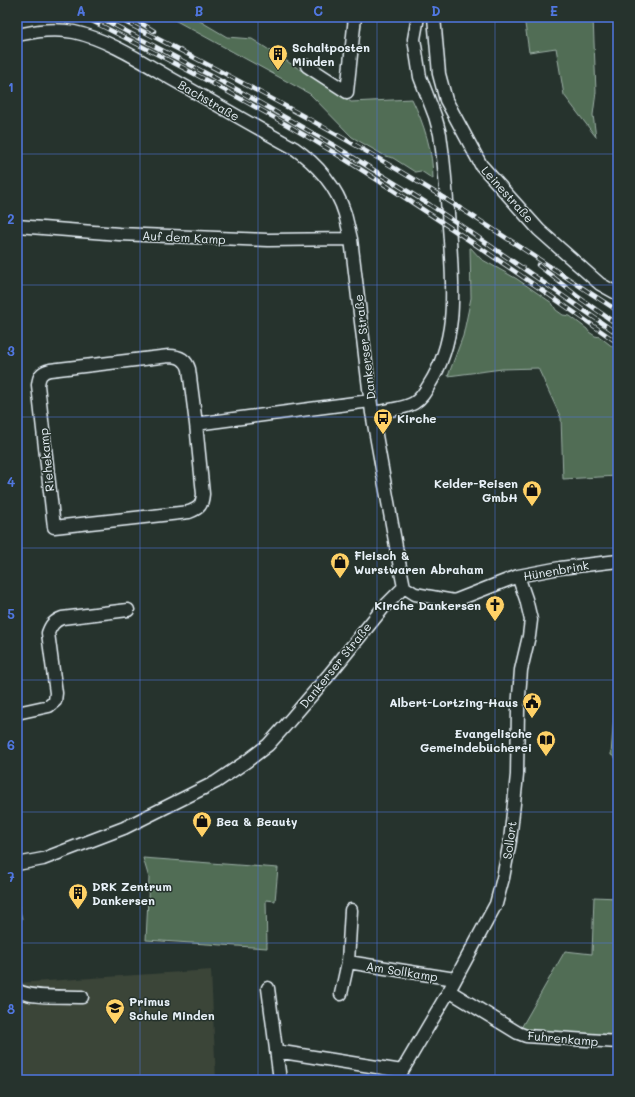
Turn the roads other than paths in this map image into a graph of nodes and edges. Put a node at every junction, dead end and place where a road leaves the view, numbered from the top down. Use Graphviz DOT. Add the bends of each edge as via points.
graph roads {
  1 [pos="355,17"];
  2 [pos="418,17"];
  3 [pos="434,17"];
  4 [pos="17,35"];
  5 [pos="307,66"];
  6 [pos="17,226"];
  7 [pos="351,239"];
  8 [pos="618,294"];
  9 [pos="371,407"];
  10 [pos="196,424"];
  11 [pos="618,561"];
  12 [pos="518,576"];
  13 [pos="404,587"];
  14 [pos="128,610"];
  15 [pos="17,713"];
  16 [pos="17,864"];
  17 [pos="351,910"];
  18 [pos="348,962"];
  19 [pos="455,979"];
  20 [pos="268,988"];
  21 [pos="17,990"];
  22 [pos="449,991"];
  23 [pos="341,994"];
  24 [pos="82,997"];
  25 [pos="618,1042"];
  26 [pos="276,1051"];
  27 [pos="400,1076"];
  28 [pos="280,1080"];
  1 -- 5 [label="street" via="347,92"];
  2 -- 9 [label="street" via="414,39 420,77 440,134 444,157 453,300 451,328 434,377 422,396 406,406"];
  3 -- 8 [label="street, Leinestraße" via="439,74 446,100 481,164 539,230 600,284"];
  4 -- 7 [label="street, Bachstraße" via="45,30 74,32 97,39 294,148 307,157 337,194"];
  6 -- 7 [label="street, Auf dem Kamp" via="119,234 268,240"];
  7 -- 9 [label="street, Dankerser Straße"];
  9 -- 10 [label="street"];
  9 -- 13 [label="street, Dankerser Straße"];
  10 -- 10 [label="street, Riehekamp" via="189,369 183,358 169,356 44,371 40,374 38,385 54,527 195,510 200,506 203,494"];
  11 -- 12 [label="street, Hünenbrink"];
  12 -- 13 [label="street, Hünenbrink" via="454,601 415,594"];
  12 -- 19 [label="street, Sollort" via="531,620 520,676 517,774 510,841 496,904"];
  13 -- 16 [label="street, Dankerser Straße" via="382,608 268,745 247,761 216,782 124,828 43,859"];
  14 -- 15 [label="street" via="55,621 48,633 55,701 49,706"];
  17 -- 18 [label="street"];
  18 -- 19 [label="street, Am Sollkamp"];
  18 -- 23 [label="street"];
  19 -- 22 [label="street, Sollort"];
  20 -- 26 [label="street"];
  21 -- 24 [label="street" via="36,996"];
  22 -- 25 [label="street, Fuhrenkamp" via="526,1036"];
  22 -- 27 [label="street, Sollort"];
  26 -- 27 [label="street"];
  26 -- 28 [label="street"];
}
